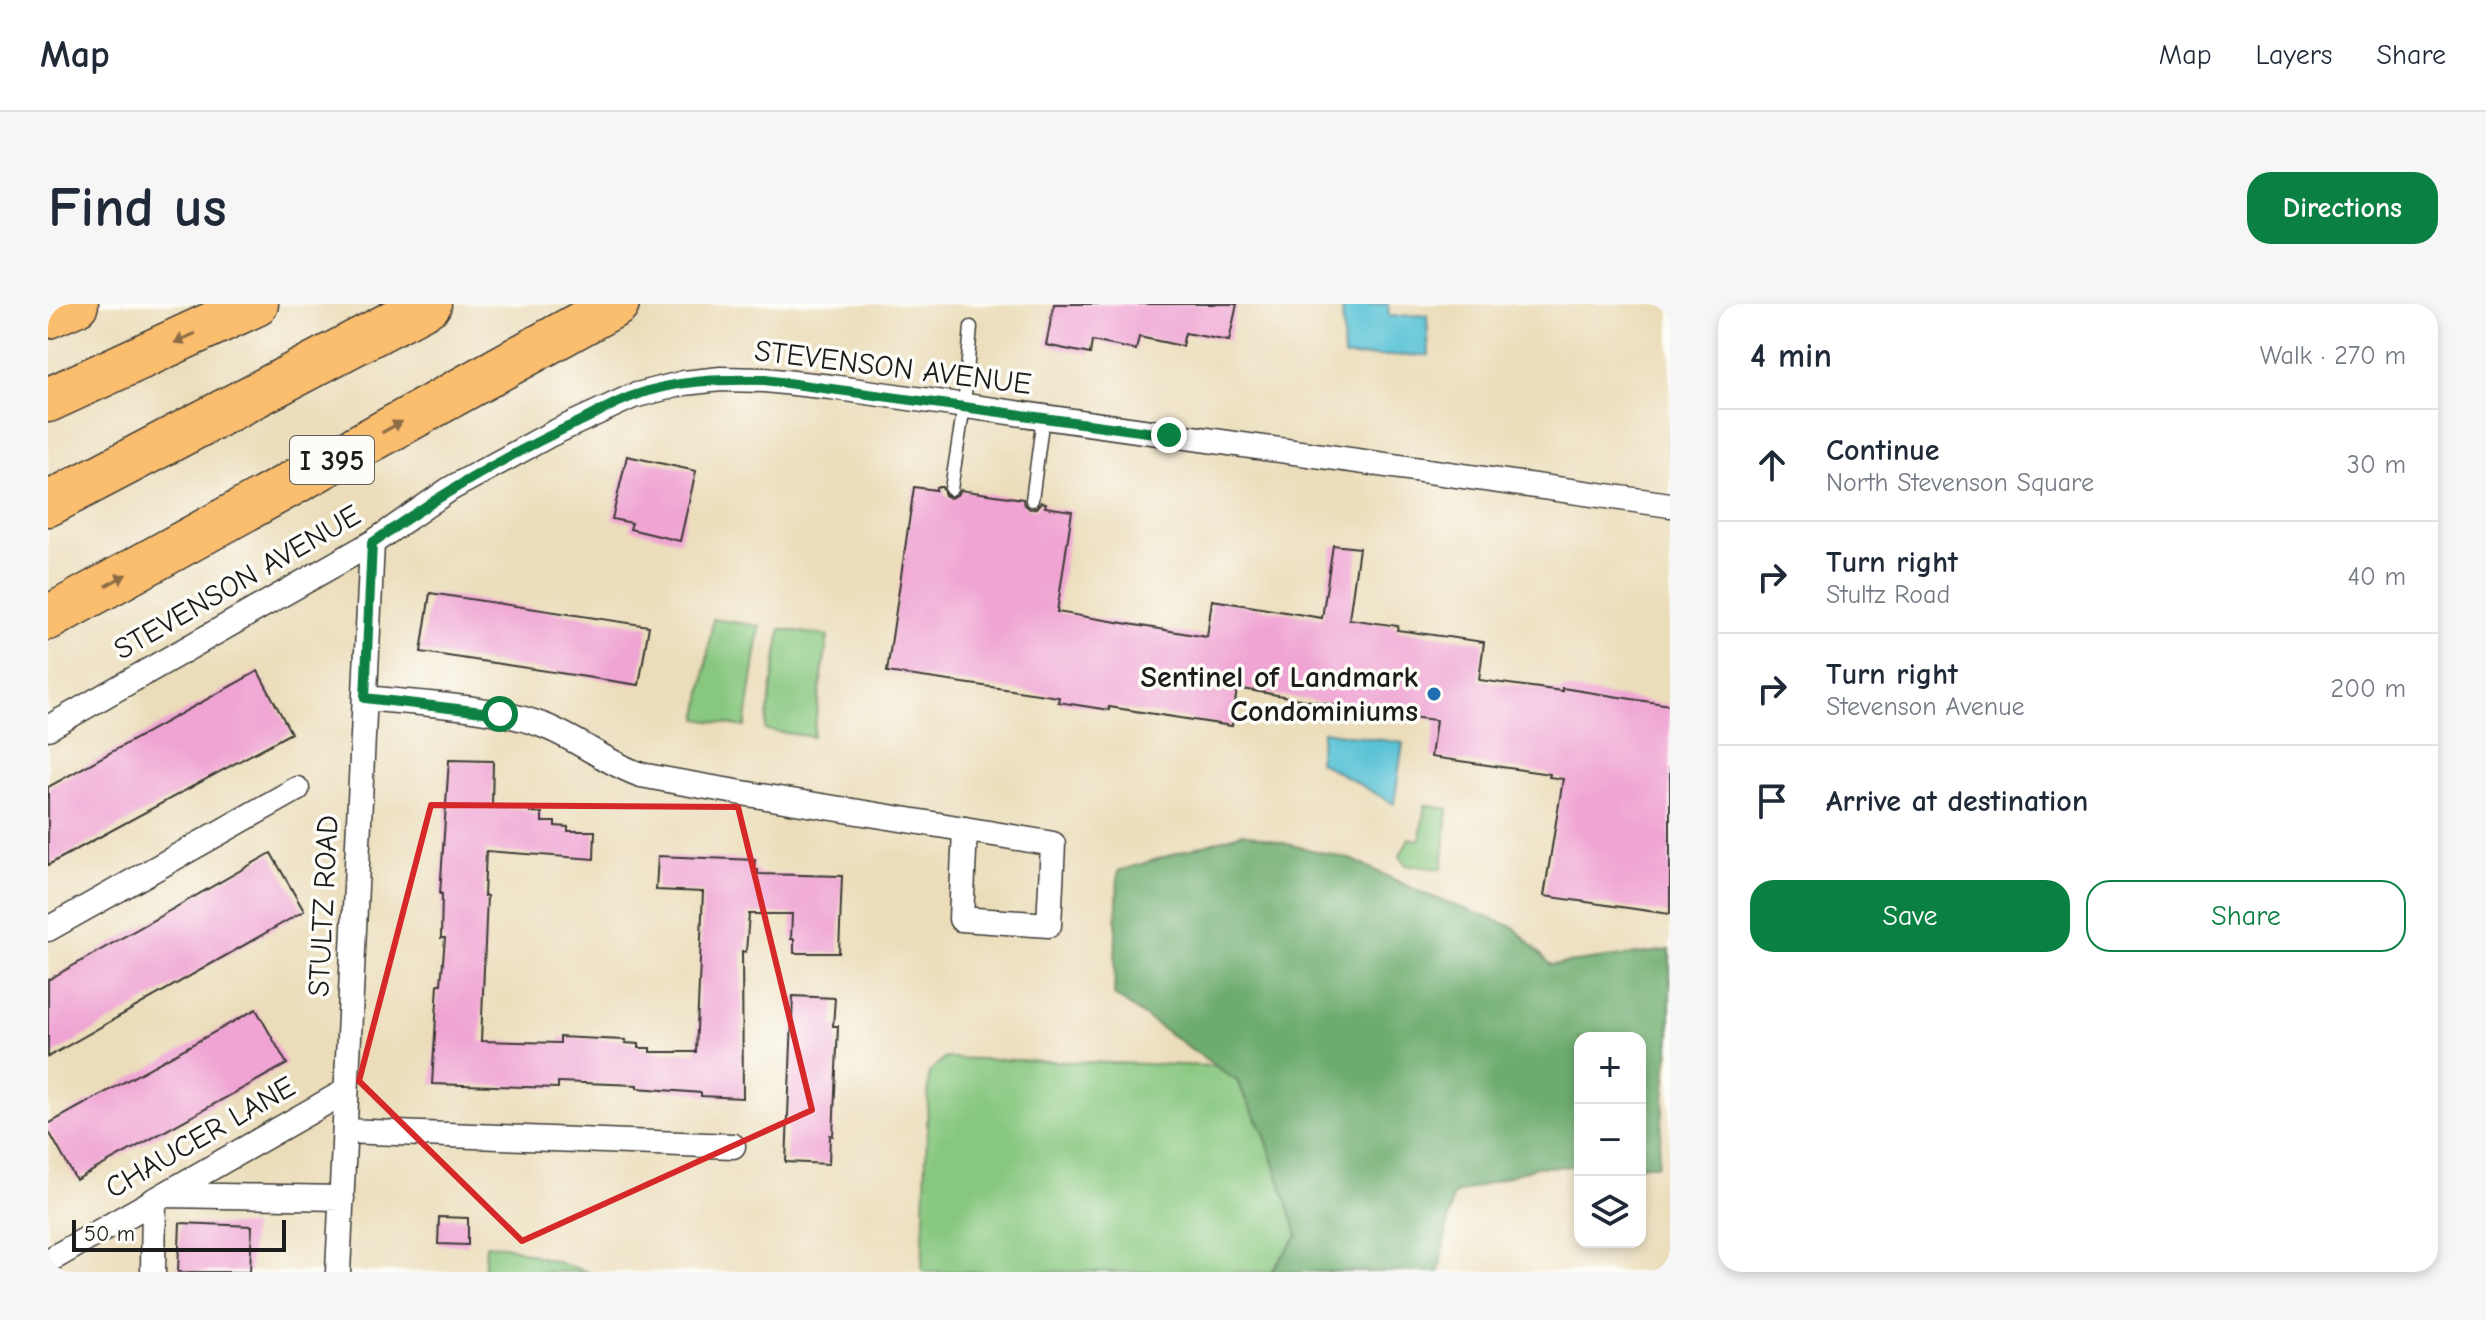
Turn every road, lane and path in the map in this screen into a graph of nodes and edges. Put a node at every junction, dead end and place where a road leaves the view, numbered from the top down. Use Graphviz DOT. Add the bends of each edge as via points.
graph roads {
  1 [pos="76,304"];
  2 [pos="256,304"];
  3 [pos="429,304"];
  4 [pos="617,304"];
  5 [pos="48,316"];
  6 [pos="971,327"];
  7 [pos="48,400"];
  8 [pos="964,406"];
  9 [pos="1043,417"];
  10 [pos="208,420"];
  11 [pos="48,470"];
  12 [pos="951,489"];
  13 [pos="1032,500"];
  14 [pos="48,504"];
  15 [pos="1670,505"];
  16 [pos="372,543"];
  17 [pos="48,618"];
  18 [pos="365,698"];
  19 [pos="48,728"];
  20 [pos="297,789"];
  21 [pos="965,829"];
  22 [pos="48,929"];
  23 [pos="346,1091"];
  24 [pos="345,1131"];
  25 [pos="733,1146"];
  26 [pos="158,1198"];
  27 [pos="342,1198"];
  28 [pos="56,1258"];
  29 [pos="153,1272"];
  30 [pos="338,1272"];
  1 -- 5 [label="highway"];
  2 -- 7 [label="highway, one-way"];
  3 -- 10 [label="highway"];
  17 -- 4 [label="highway, I 395, one-way"];
  6 -- 8 [label="lane"];
  8 -- 9 [label="street, STEVENSON AVENUE"];
  8 -- 12 [label="lane"];
  8 -- 16 [label="street, STEVENSON AVENUE" via="765,380 684,383 633,396 551,434 450,489"];
  9 -- 13 [label="lane"];
  9 -- 15 [label="street, STEVENSON AVENUE"];
  10 -- 11 [label="highway"];
  10 -- 14 [label="highway"];
  16 -- 18 [label="street, STULTZ ROAD"];
  16 -- 19 [label="street, STEVENSON AVENUE"];
  18 -- 21 [label="street" via="523,718 641,775"];
  18 -- 23 [label="street, STULTZ ROAD"];
  20 -- 22 [label="street"];
  21 -- 21 [label="street" via="1053,844 1049,925 961,919"];
  23 -- 24 [label="street, STULTZ ROAD"];
  23 -- 26 [label="street, CHAUCER LANE"];
  24 -- 25 [label="street"];
  24 -- 27 [label="street, STULTZ ROAD"];
  26 -- 27 [label="street"];
  26 -- 28 [label="street, CHAUCER LANE"];
  26 -- 29 [label="street"];
  27 -- 30 [label="street, STULTZ ROAD"];
}
